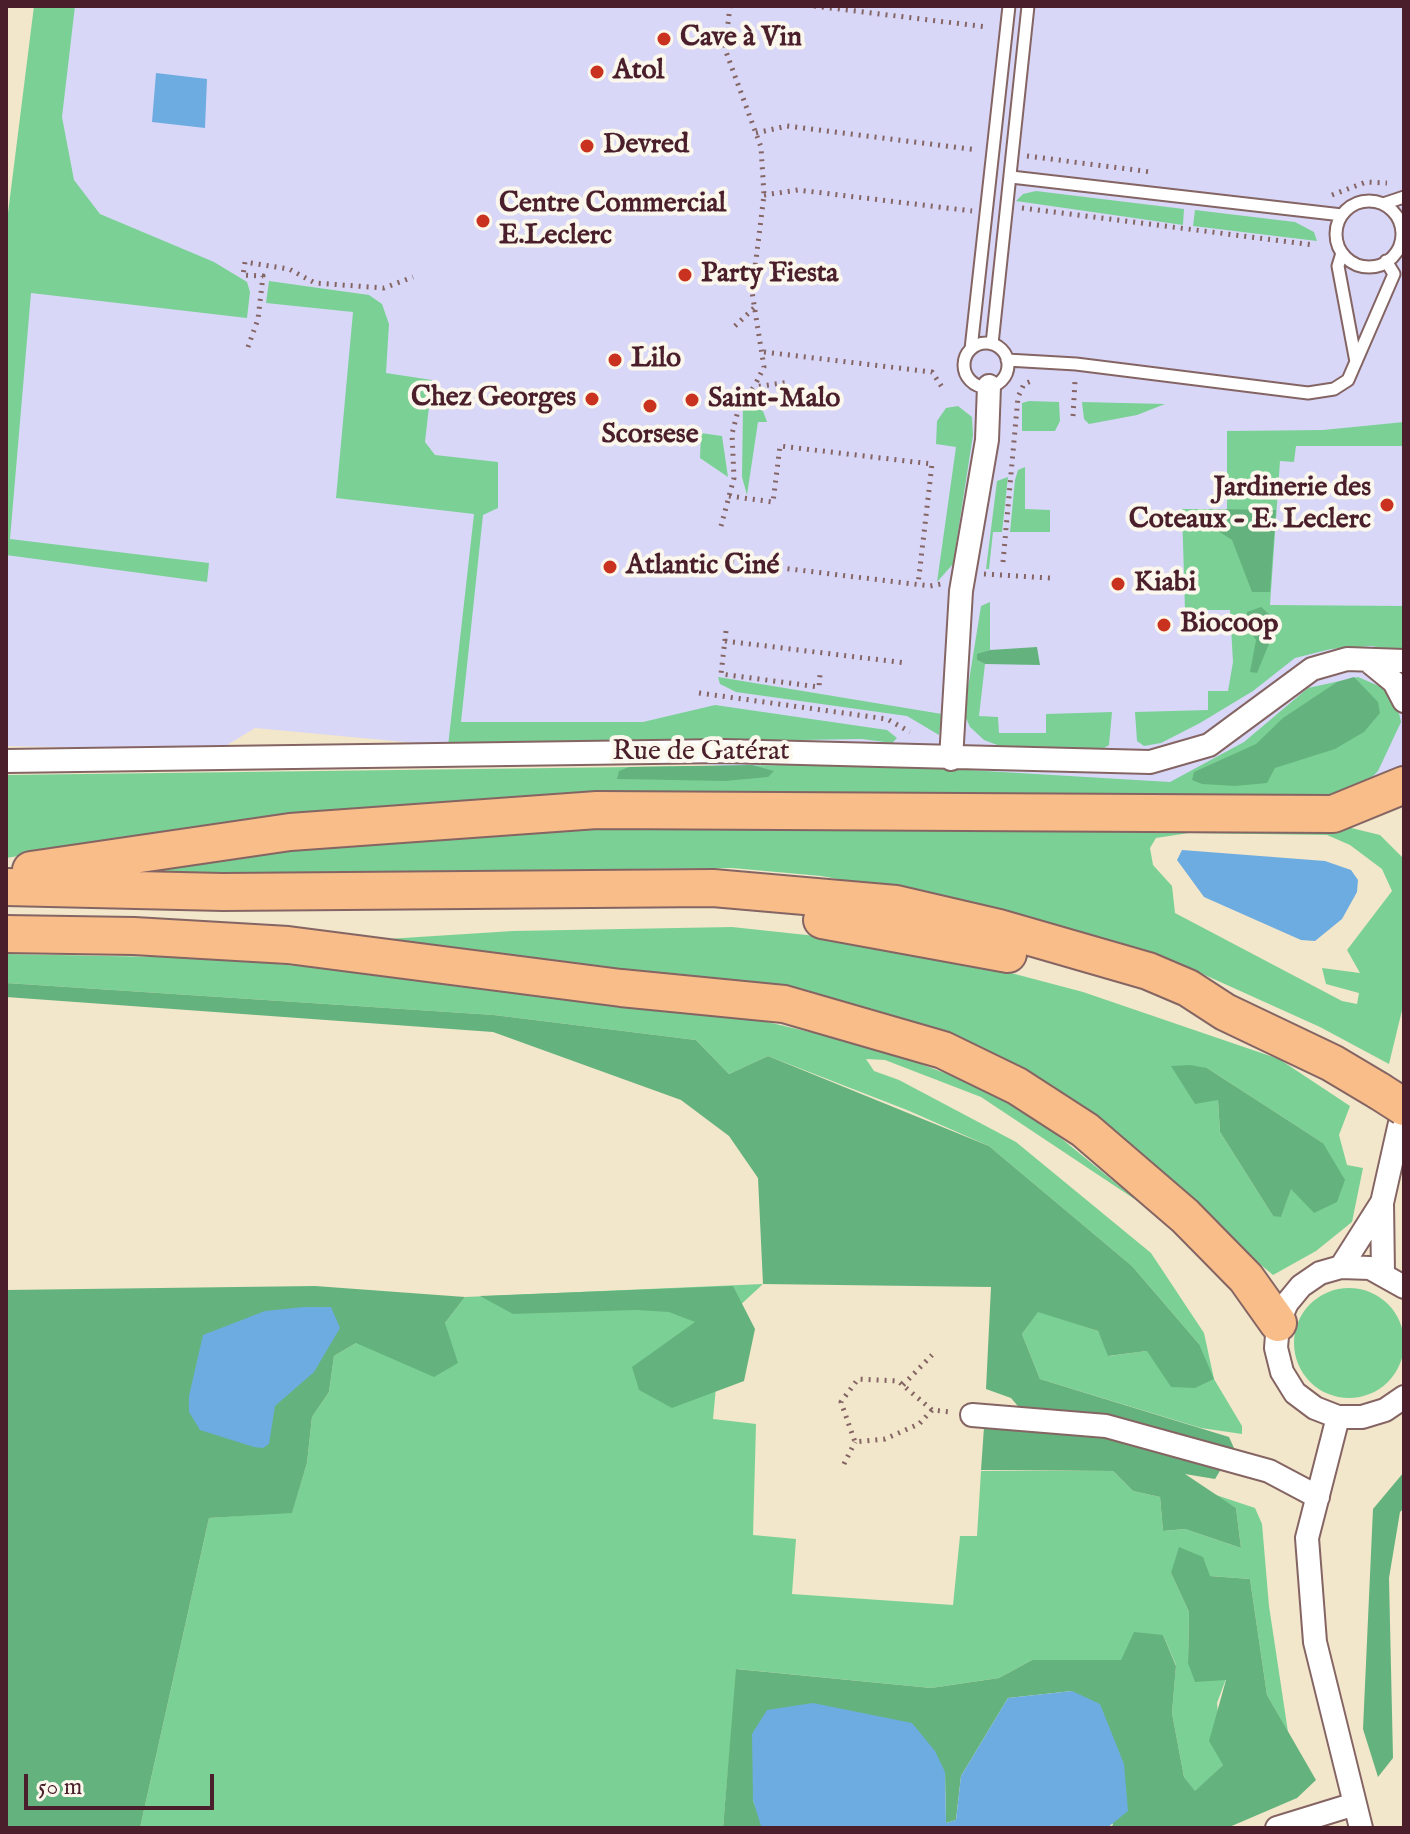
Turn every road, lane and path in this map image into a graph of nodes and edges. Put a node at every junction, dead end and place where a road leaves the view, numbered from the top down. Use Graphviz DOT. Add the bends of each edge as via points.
graph roads {
  1 [pos="730,6"];
  2 [pos="814,6"];
  3 [pos="1009,6"];
  4 [pos="1028,6"];
  5 [pos="987,27"];
  6 [pos="756,133"];
  7 [pos="993,152"];
  8 [pos="1012,154"];
  9 [pos="1155,173"];
  10 [pos="1011,177"];
  11 [pos="1391,184"];
  12 [pos="764,195"];
  13 [pos="1329,196"];
  14 [pos="1404,197"];
  15 [pos="1383,204"];
  16 [pos="986,210"];
  17 [pos="1007,210"];
  18 [pos="1342,215"];
  19 [pos="1403,237"];
  20 [pos="1314,245"];
  21 [pos="1342,253"];
  22 [pos="1386,261"];
  23 [pos="413,277"];
  24 [pos="755,307"];
  25 [pos="735,326"];
  26 [pos="992,344"];
  27 [pos="248,347"];
  28 [pos="971,349"];
  29 [pos="764,352"];
  30 [pos="1007,360"];
  31 [pos="1356,363"];
  32 [pos="1060,379"];
  33 [pos="1046,380"];
  34 [pos="790,382"];
  35 [pos="989,386"];
  36 [pos="754,387"];
  37 [pos="944,390"];
  38 [pos="1073,416"];
  39 [pos="729,496"];
  40 [pos="721,526"];
  41 [pos="716,560"];
  42 [pos="1003,562"];
  43 [pos="964,571"];
  44 [pos="1050,578"];
  45 [pos="918,585"];
  46 [pos="726,631"];
  47 [pos="725,641"];
  48 [pos="1367,660"];
  49 [pos="1404,661"];
  50 [pos="906,663"];
  51 [pos="820,675"];
  52 [pos="699,693"];
  53 [pos="1404,701"];
  54 [pos="922,757"];
  55 [pos="951,759"];
  56 [pos="6,761"];
  57 [pos="1404,785"];
  58 [pos="6,874"];
  59 [pos="6,887"];
  60 [pos="6,921"];
  61 [pos="6,934"];
  62 [pos="1225,1012"];
  63 [pos="1396,1101"];
  64 [pos="1382,1203"];
  65 [pos="1341,1267"];
  66 [pos="1383,1273"];
  67 [pos="1404,1287"];
  68 [pos="1278,1323"];
  69 [pos="932,1355"];
  70 [pos="903,1385"];
  71 [pos="1404,1397"];
  72 [pos="932,1410"];
  73 [pos="972,1415"];
  74 [pos="1338,1417"];
  75 [pos="855,1442"];
  76 [pos="844,1464"];
  77 [pos="1318,1497"];
  78 [pos="1355,1804"];
  79 [pos="1277,1828"];
  80 [pos="1361,1828"];
  1 -- 6 [label="path" via="725,49"];
  2 -- 5 [label="path"];
  3 -- 7 [label="lane"];
  4 -- 8 [label="lane"];
  6 -- 7 [label="path" via="787,126"];
  6 -- 12 [label="path"];
  7 -- 16 [label="lane"];
  8 -- 9 [label="path"];
  8 -- 10 [label="lane"];
  10 -- 17 [label="lane"];
  10 -- 18 [label="lane"];
  11 -- 13 [label="path" via="1366,182"];
  12 -- 16 [label="path" via="798,190"];
  12 -- 24 [label="path" via="752,292"];
  14 -- 15 [label="lane"];
  15 -- 18 [label="lane" via="1356,203"];
  15 -- 19 [label="lane" via="1398,218"];
  16 -- 28 [label="lane"];
  17 -- 20 [label="path"];
  17 -- 26 [label="lane"];
  18 -- 21 [label="lane" via="1336,234"];
  19 -- 22 [label="lane"];
  21 -- 22 [label="lane" via="1358,265"];
  21 -- 31 [label="lane" via="1338,266"];
  22 -- 31 [label="lane" via="1394,274"];
  23 -- 27 [label="path" via="384,288 315,283 289,269 245,262 243,275 263,276"];
  24 -- 25 [label="path"];
  24 -- 29 [label="path"];
  26 -- 28 [label="lane"];
  26 -- 30 [label="lane"];
  28 -- 35 [label="lane" via="964,359 965,373 975,384"];
  29 -- 36 [label="path" via="764,367"];
  29 -- 37 [label="path" via="932,372"];
  30 -- 31 [label="lane" via="1308,393 1334,389 1348,380"];
  30 -- 35 [label="lane" via="1002,380"];
  32 -- 38 [label="path" via="1075,378"];
  33 -- 42 [label="path" via="1024,384 1018,397"];
  34 -- 36 [label="path"];
  35 -- 43 [label="street" via="987,440"];
  36 -- 39 [label="path" via="740,403 732,434 734,478"];
  39 -- 40 [label="path"];
  39 -- 45 [label="path" via="773,502 780,446 932,464"];
  41 -- 45 [label="path"];
  43 -- 44 [label="path"];
  43 -- 45 [label="path" via="939,585"];
  43 -- 55 [label="street"];
  46 -- 47 [label="path"];
  47 -- 50 [label="path"];
  47 -- 51 [label="path" via="721,674 819,687"];
  48 -- 49 [label="street, Rue de Gatérat"];
  48 -- 53 [label="street" via="1394,682"];
  48 -- 55 [label="street, Rue de Gatérat" via="1347,659 1312,669 1240,725 1182,755 1123,764"];
  52 -- 54 [label="path" via="887,719 917,740"];
  54 -- 55 [label="street, Rue de Gatérat"];
  54 -- 56 [label="street, Rue de Gatérat" via="709,751"];
  57 -- 58 [label="main road" via="1333,814 597,810 290,832"];
  59 -- 62 [label="main road" via="223,892 713,888 848,898 940,912 1080,950 1188,988"];
  60 -- 62 [label="main road" via="639,912 785,916 936,938"];
  61 -- 68 [label="main road" via="288,945 784,1004 943,1050 1017,1086 1085,1130 1185,1216 1246,1278"];
  62 -- 63 [label="main road" via="1332,1063"];
  63 -- 64 [label="street"];
  64 -- 65 [label="street"];
  64 -- 66 [label="street"];
  65 -- 66 [label="street"];
  65 -- 68 [label="street" via="1301,1286"];
  66 -- 67 [label="street"];
  68 -- 74 [label="street" via="1276,1348 1288,1382 1315,1408"];
  69 -- 70 [label="path"];
  70 -- 72 [label="path"];
  70 -- 75 [label="path" via="858,1379 841,1402"];
  71 -- 74 [label="street" via="1362,1417"];
  72 -- 73 [label="path"];
  72 -- 75 [label="path" via="919,1424 885,1439"];
  73 -- 77 [label="street" via="1106,1426 1269,1471"];
  74 -- 77 [label="street"];
  75 -- 76 [label="path"];
  77 -- 78 [label="street" via="1307,1538 1315,1642"];
  78 -- 79 [label="street"];
  78 -- 80 [label="street"];
}
